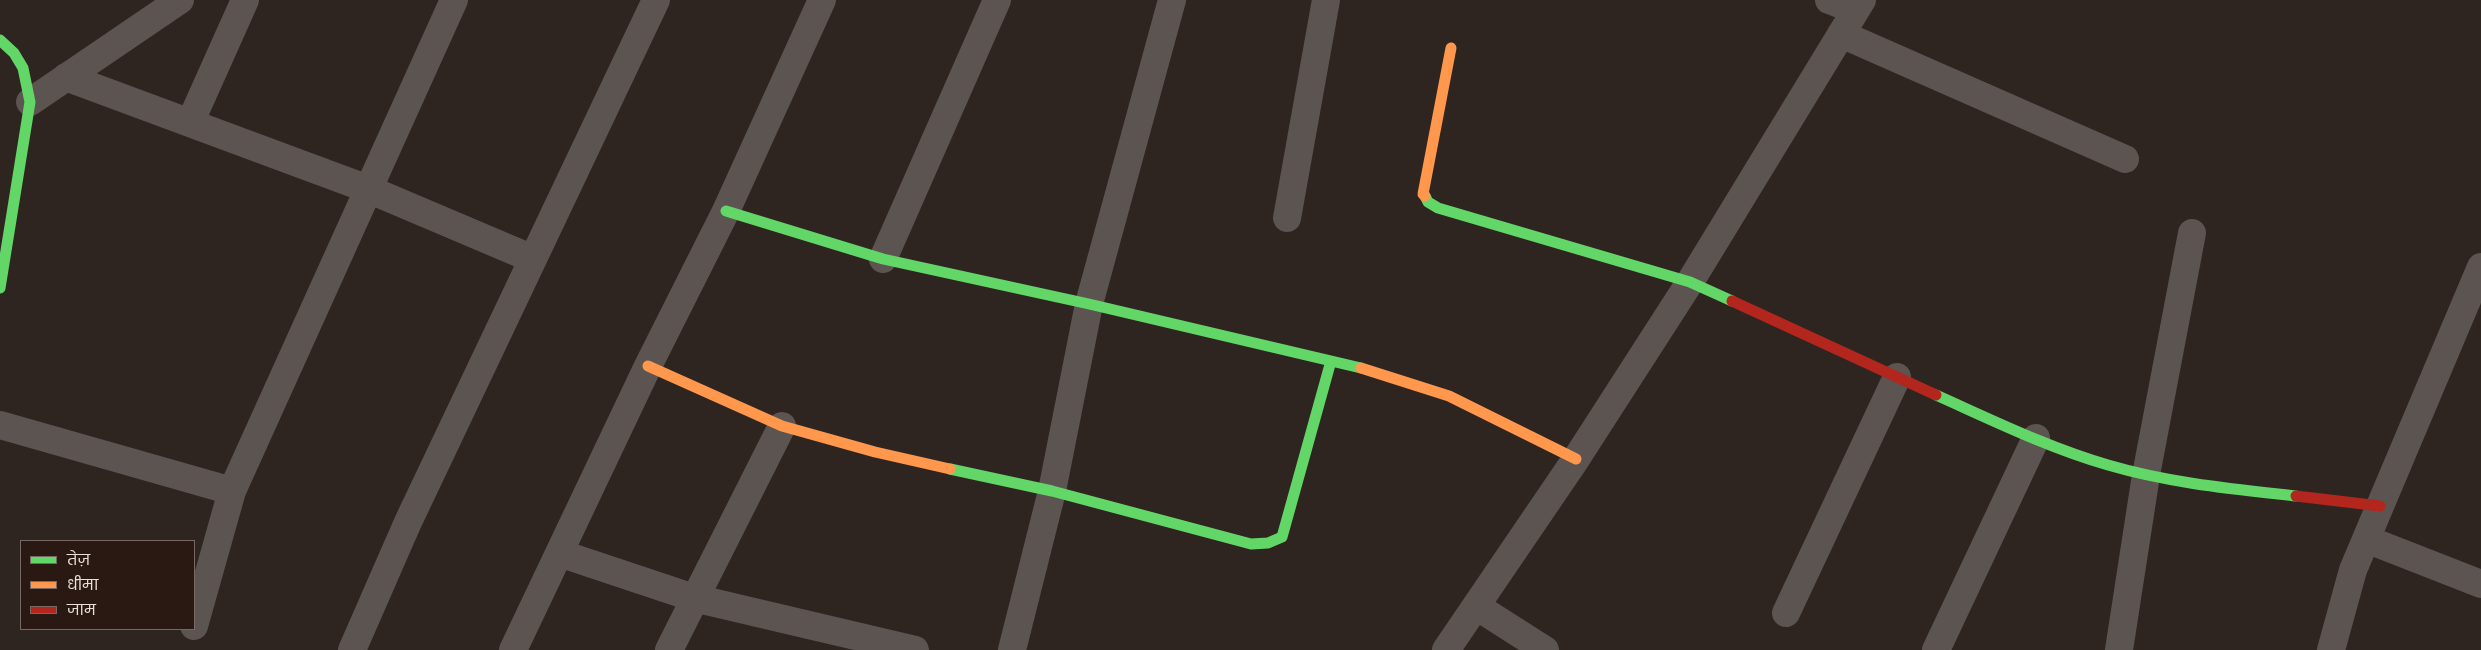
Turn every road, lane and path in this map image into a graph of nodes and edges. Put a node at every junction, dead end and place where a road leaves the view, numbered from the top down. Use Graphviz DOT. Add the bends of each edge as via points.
graph roads {
  1 [pos="180,0"];
  2 [pos="246,0"];
  3 [pos="454,0"];
  4 [pos="656,0"];
  5 [pos="822,0"];
  6 [pos="997,0"];
  7 [pos="1172,0"];
  8 [pos="1326,0"];
  9 [pos="1829,0"];
  10 [pos="1859,5"];
  11 [pos="1841,34"];
  12 [pos="0,40"];
  13 [pos="1451,48"];
  14 [pos="66,77"];
  15 [pos="30,102"];
  16 [pos="190,123"];
  17 [pos="2125,158"];
  18 [pos="368,189"];
  19 [pos="726,211"];
  20 [pos="1287,218"];
  21 [pos="2192,233"];
  22 [pos="533,259"];
  23 [pos="883,259"];
  24 [pos="2481,267"];
  25 [pos="1690,282"];
  26 [pos="0,288"];
  27 [pos="1089,304"];
  28 [pos="1331,362"];
  29 [pos="648,366"];
  30 [pos="1897,377"];
  31 [pos="0,426"];
  32 [pos="782,426"];
  33 [pos="2036,438"];
  34 [pos="1576,459"];
  35 [pos="2146,475"];
  36 [pos="232,491"];
  37 [pos="1052,491"];
  38 [pos="2380,506"];
  39 [pos="2366,539"];
  40 [pos="559,553"];
  41 [pos="2481,584"];
  42 [pos="694,598"];
  43 [pos="1476,606"];
  44 [pos="1786,613"];
  45 [pos="195,623"];
  46 [pos="352,650"];
  47 [pos="513,650"];
  48 [pos="669,650"];
  49 [pos="915,650"];
  50 [pos="1012,650"];
  51 [pos="1446,650"];
  52 [pos="1545,650"];
  53 [pos="1936,650"];
  54 [pos="2119,650"];
  55 [pos="2331,650"];
  1 -- 14 [label="street"];
  2 -- 16 [label="street"];
  3 -- 18 [label="street"];
  4 -- 22 [label="street"];
  5 -- 19 [label="street"];
  6 -- 23 [label="street"];
  7 -- 27 [label="street"];
  8 -- 20 [label="street"];
  9 -- 10 [label="street"];
  10 -- 11 [label="street"];
  11 -- 17 [label="street"];
  11 -- 25 [label="street"];
  12 -- 15 [label="street" via="10,48 28,78"];
  13 -- 25 [label="street" via="1423,194 1428,202 1438,208"];
  14 -- 15 [label="street"];
  14 -- 16 [label="street"];
  15 -- 26 [label="street"];
  16 -- 18 [label="street"];
  18 -- 22 [label="street"];
  18 -- 36 [label="street"];
  19 -- 23 [label="street"];
  19 -- 29 [label="street"];
  21 -- 35 [label="street"];
  22 -- 46 [label="street" via="408,522"];
  23 -- 27 [label="street"];
  24 -- 38 [label="street"];
  25 -- 30 [label="street"];
  25 -- 34 [label="street"];
  27 -- 28 [label="street"];
  27 -- 37 [label="street"];
  28 -- 34 [label="street" via="1372,371 1448,396"];
  28 -- 37 [label="street" via="1282,537 1273,544 1251,544"];
  29 -- 32 [label="street"];
  29 -- 40 [label="street"];
  30 -- 33 [label="street"];
  30 -- 44 [label="street"];
  31 -- 36 [label="street"];
  32 -- 37 [label="street" via="875,452"];
  32 -- 42 [label="street"];
  33 -- 35 [label="street" via="2107,465"];
  33 -- 53 [label="street"];
  34 -- 43 [label="street"];
  35 -- 38 [label="street" via="2224,488"];
  35 -- 54 [label="street"];
  36 -- 45 [label="street"];
  37 -- 50 [label="street"];
  38 -- 39 [label="street"];
  39 -- 41 [label="street"];
  39 -- 55 [label="street" via="2353,570"];
  40 -- 42 [label="street"];
  40 -- 47 [label="street"];
  42 -- 48 [label="street"];
  42 -- 49 [label="street"];
  43 -- 51 [label="street"];
  43 -- 52 [label="street"];
}
